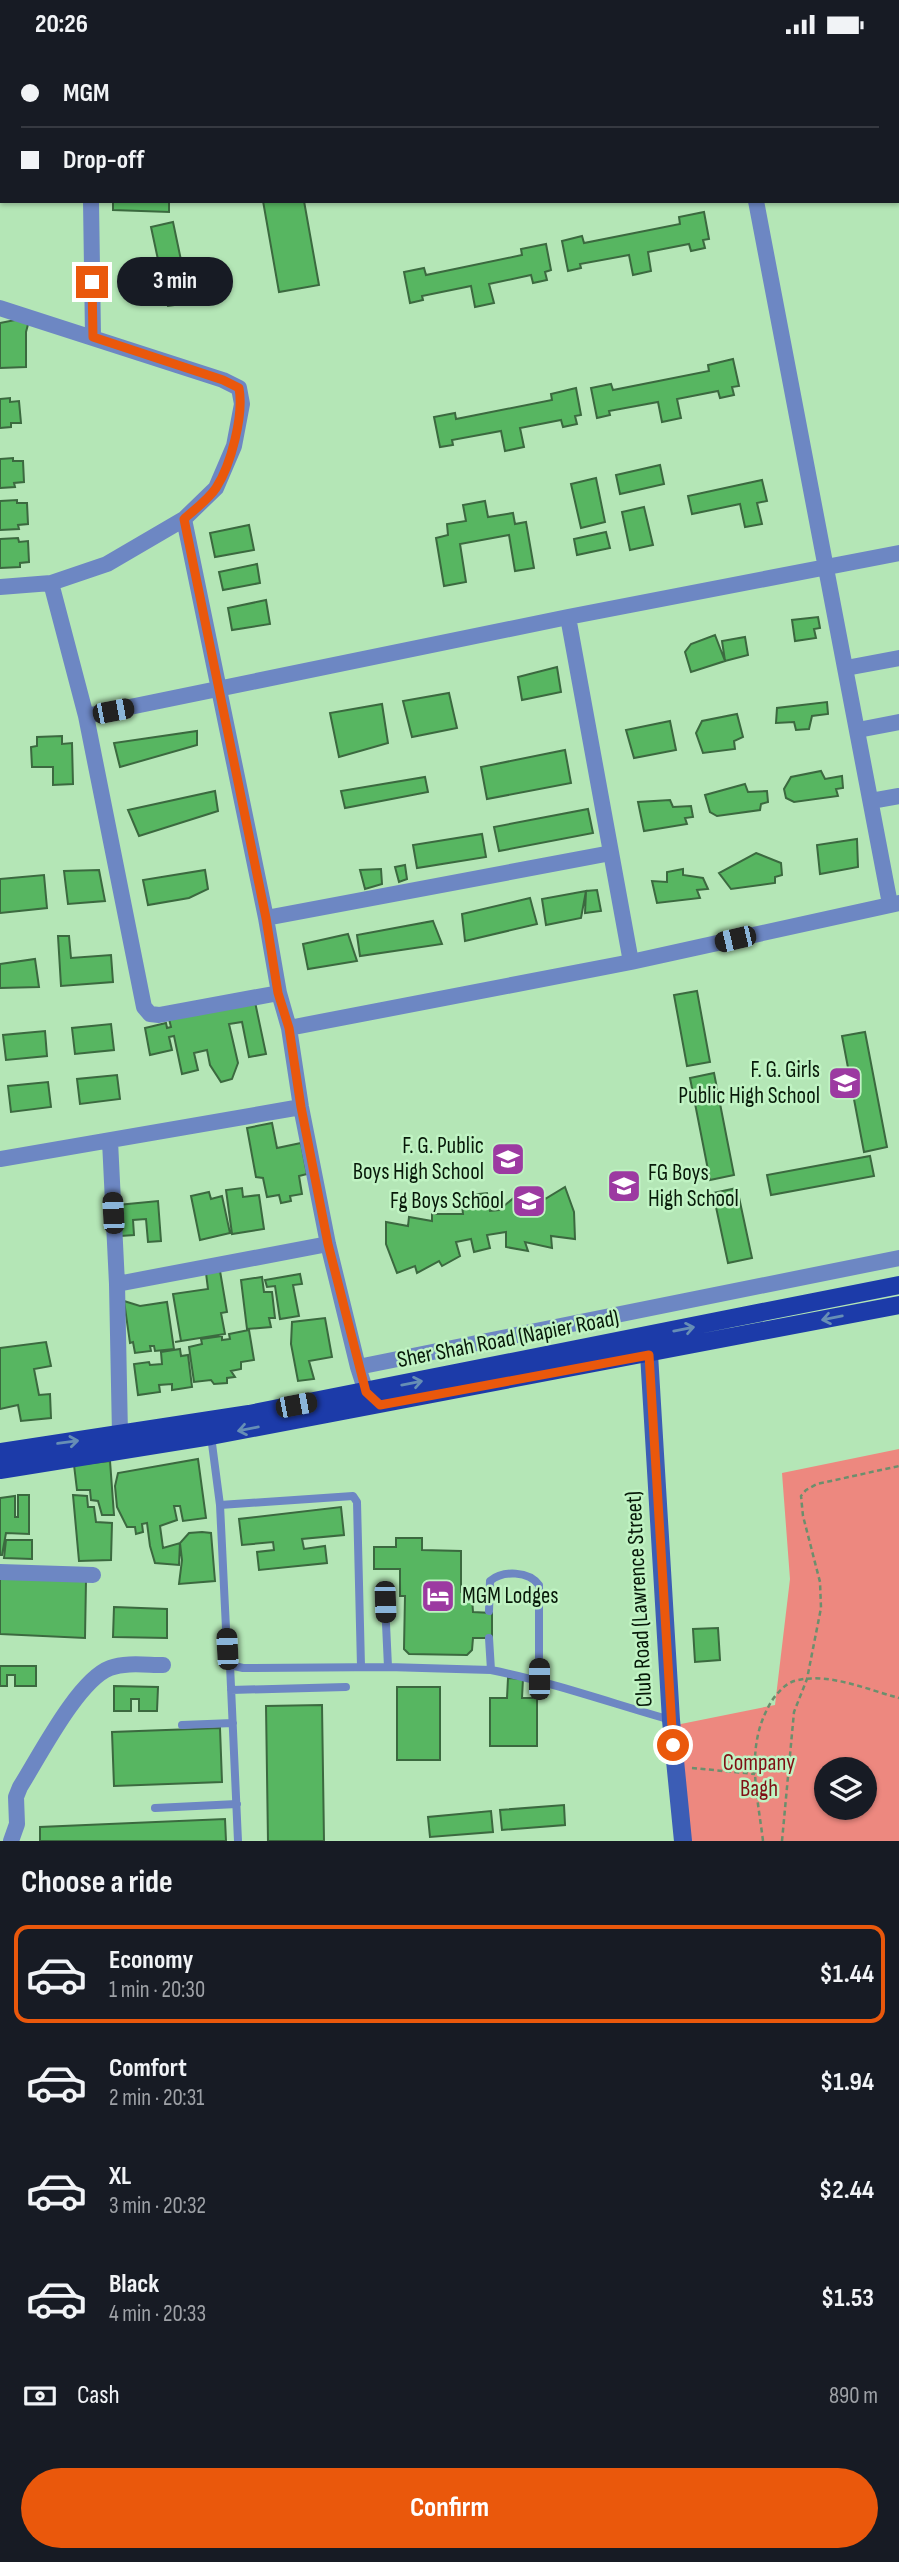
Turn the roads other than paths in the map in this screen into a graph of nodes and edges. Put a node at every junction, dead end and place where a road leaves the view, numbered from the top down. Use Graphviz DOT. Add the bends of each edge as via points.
graph roads {
  1 [pos="91,203"];
  2 [pos="756,203"];
  3 [pos="0,308"];
  4 [pos="93,337"];
  5 [pos="184,519"];
  6 [pos="899,553"];
  7 [pos="828,567"];
  8 [pos="51,583"];
  9 [pos="0,587"];
  10 [pos="568,617"];
  11 [pos="899,658"];
  12 [pos="846,668"];
  13 [pos="220,690"];
  14 [pos="86,716"];
  15 [pos="899,722"];
  16 [pos="858,730"];
  17 [pos="899,796"];
  18 [pos="871,801"];
  19 [pos="611,853"];
  20 [pos="895,903"];
  21 [pos="266,918"];
  22 [pos="631,962"];
  23 [pos="278,993"];
  24 [pos="289,1028"];
  25 [pos="301,1107"];
  26 [pos="110,1141"];
  27 [pos="0,1159"];
  28 [pos="328,1244"];
  29 [pos="895,1259"];
  30 [pos="117,1284"];
  31 [pos="897,1286"];
  32 [pos="899,1305"];
  33 [pos="634,1310"];
  34 [pos="639,1338"];
  35 [pos="649,1355"];
  36 [pos="358,1367"];
  37 [pos="366,1392"];
  38 [pos="380,1405"];
  39 [pos="120,1435"];
  40 [pos="211,1436"];
  41 [pos="0,1452"];
  42 [pos="0,1470"];
  43 [pos="220,1505"];
  44 [pos="0,1572"];
  45 [pos="93,1575"];
  46 [pos="385,1602"];
  47 [pos="489,1611"];
  48 [pos="489,1638"];
  49 [pos="163,1665"];
  50 [pos="230,1665"];
  51 [pos="361,1667"];
  52 [pos="388,1667"];
  53 [pos="491,1670"];
  54 [pos="539,1679"];
  55 [pos="346,1687"];
  56 [pos="231,1690"];
  57 [pos="671,1720"];
  58 [pos="233,1723"];
  59 [pos="182,1725"];
  60 [pos="237,1804"];
  61 [pos="155,1808"];
  62 [pos="11,1841"];
  63 [pos="238,1841"];
  64 [pos="683,1841"];
  1 -- 4 [label="street"];
  2 -- 7 [label="street"];
  3 -- 4 [label="street"];
  4 -- 5 [label="street" via="239,388 242,404 234,446 216,488"];
  5 -- 8 [label="street" via="107,563"];
  5 -- 13 [label="street"];
  6 -- 7 [label="street"];
  7 -- 10 [label="street"];
  7 -- 12 [label="street"];
  8 -- 9 [label="street"];
  8 -- 14 [label="street"];
  10 -- 13 [label="street"];
  10 -- 19 [label="street"];
  11 -- 12 [label="street"];
  12 -- 16 [label="street"];
  13 -- 14 [label="street"];
  13 -- 21 [label="street"];
  14 -- 23 [label="street" via="144,1007 159,1015"];
  15 -- 16 [label="street"];
  16 -- 18 [label="street"];
  17 -- 18 [label="street"];
  18 -- 20 [label="street"];
  19 -- 21 [label="street"];
  19 -- 22 [label="street"];
  20 -- 22 [label="street"];
  21 -- 23 [label="street"];
  22 -- 24 [label="street"];
  23 -- 24 [label="street"];
  24 -- 25 [label="street"];
  25 -- 26 [label="street"];
  25 -- 28 [label="street"];
  26 -- 27 [label="street"];
  26 -- 30 [label="street"];
  28 -- 30 [label="street"];
  28 -- 36 [label="street"];
  29 -- 31 [label="street"];
  29 -- 33 [label="street"];
  30 -- 39 [label="street"];
  34 -- 31 [label="main road, Sher Shah Road (Napier Road), one-way"];
  32 -- 35 [label="main road, Sher Shah Road (Napier Road), one-way"];
  33 -- 34 [label="street"];
  33 -- 36 [label="street"];
  37 -- 34 [label="main road, Sher Shah Road (Napier Road), one-way"];
  35 -- 38 [label="main road, Sher Shah Road (Napier Road)"];
  35 -- 57 [label="street, Club Road (Lawrence Street)"];
  36 -- 37 [label="street"];
  37 -- 38 [label="street"];
  37 -- 39 [label="main road, Sher Shah Road (Napier Road)"];
  38 -- 40 [label="main road, Sher Shah Road (Napier Road), one-way"];
  41 -- 39 [label="main road, Sher Shah Road (Napier Road), one-way"];
  40 -- 42 [label="main road, Sher Shah Road (Napier Road)"];
  40 -- 43 [label="lane"];
  43 -- 50 [label="lane"];
  43 -- 51 [label="lane" via="353,1496 357,1502"];
  44 -- 45 [label="street"];
  46 -- 52 [label="lane"];
  47 -- 54 [label="lane" via="490,1581 494,1578 513,1574 535,1579 539,1585"];
  48 -- 53 [label="lane"];
  49 -- 62 [label="street" via="111,1667 89,1681 20,1787"];
  50 -- 51 [label="lane"];
  50 -- 56 [label="lane"];
  51 -- 52 [label="lane"];
  52 -- 53 [label="lane"];
  53 -- 54 [label="lane"];
  54 -- 57 [label="lane"];
  55 -- 56 [label="lane"];
  56 -- 58 [label="lane"];
  57 -- 64 [label="street, Club Road (Lawrence Street)"];
  58 -- 59 [label="lane"];
  58 -- 60 [label="lane"];
  60 -- 61 [label="lane"];
  60 -- 63 [label="lane"];
}
